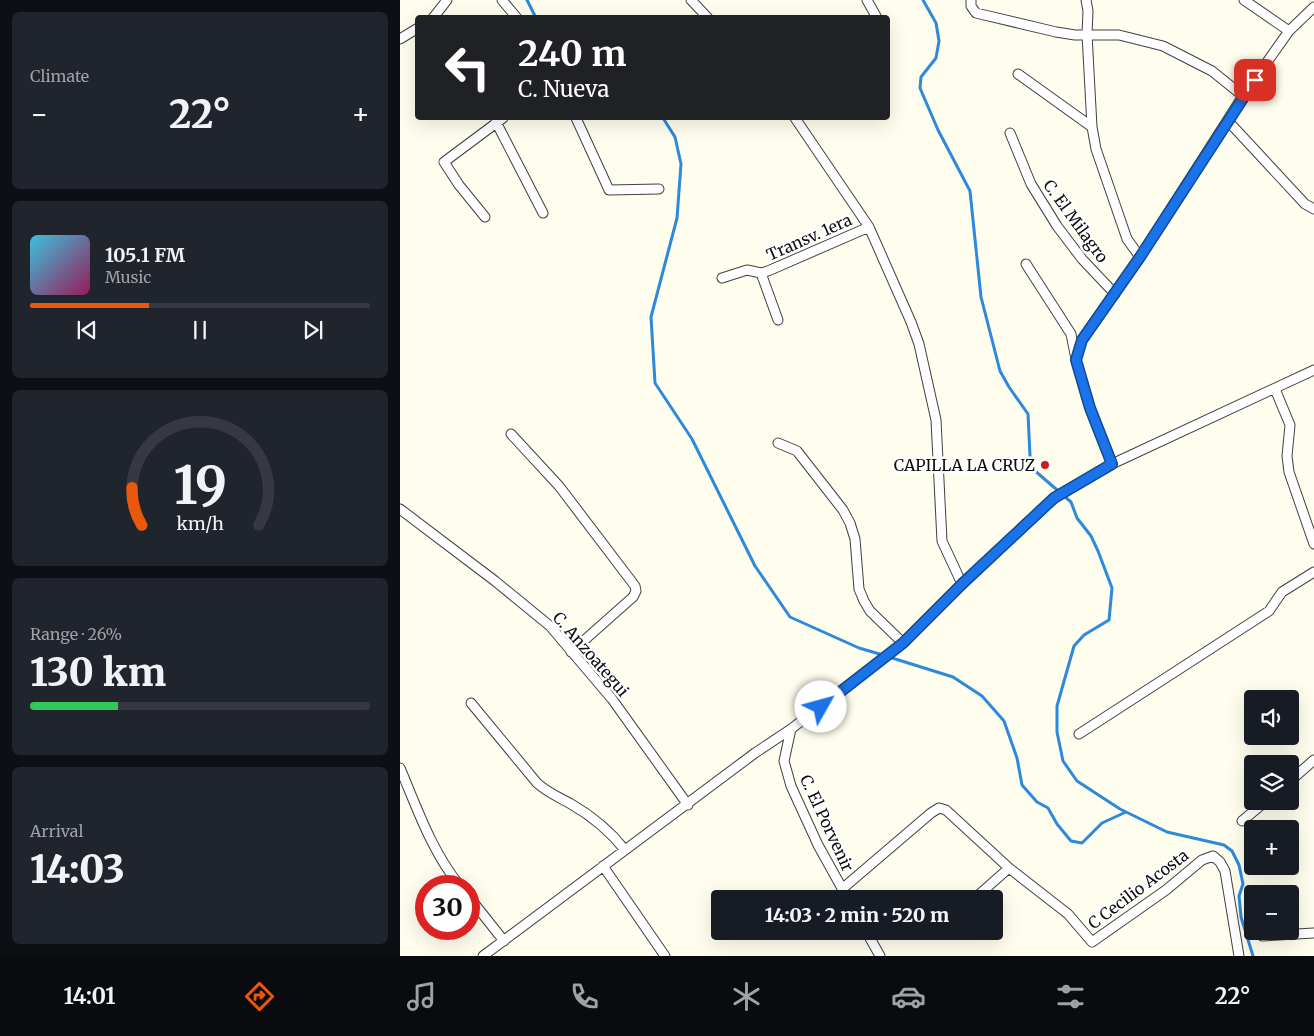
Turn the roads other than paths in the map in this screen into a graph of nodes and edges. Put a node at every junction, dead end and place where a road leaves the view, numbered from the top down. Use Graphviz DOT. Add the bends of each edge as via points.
graph roads {
  1 [pos="447,0"];
  2 [pos="502,0"];
  3 [pos="691,0"];
  4 [pos="867,0"];
  5 [pos="971,0"];
  6 [pos="1086,0"];
  7 [pos="1244,0"];
  8 [pos="1314,7"];
  9 [pos="436,15"];
  10 [pos="514,15"];
  11 [pos="705,15"];
  12 [pos="875,15"];
  13 [pos="415,29"];
  14 [pos="1289,31"];
  15 [pos="1087,34"];
  16 [pos="401,36"];
  17 [pos="1018,74"];
  18 [pos="1243,96"];
  19 [pos="500,120"];
  20 [pos="577,120"];
  21 [pos="796,120"];
  22 [pos="1228,120"];
  23 [pos="1092,127"];
  24 [pos="1010,133"];
  25 [pos="659,189"];
  26 [pos="1314,209"];
  27 [pos="543,212"];
  28 [pos="485,217"];
  29 [pos="869,227"];
  30 [pos="1140,257"];
  31 [pos="1026,264"];
  32 [pos="761,273"];
  33 [pos="722,278"];
  34 [pos="1115,294"];
  35 [pos="778,320"];
  36 [pos="1076,360"];
  37 [pos="1314,370"];
  38 [pos="1275,389"];
  39 [pos="511,434"];
  40 [pos="778,444"];
  41 [pos="1112,464"];
  42 [pos="400,509"];
  43 [pos="1314,544"];
  44 [pos="1314,572"];
  45 [pos="962,584"];
  46 [pos="903,643"];
  47 [pos="571,652"];
  48 [pos="471,703"];
  49 [pos="791,730"];
  50 [pos="1079,734"];
  51 [pos="1314,760"];
  52 [pos="400,768"];
  53 [pos="1299,773"];
  54 [pos="688,804"];
  55 [pos="1255,810"];
  56 [pos="1242,821"];
  57 [pos="626,850"];
  58 [pos="603,866"];
  59 [pos="1009,868"];
  60 [pos="451,875"];
  61 [pos="842,889"];
  62 [pos="984,890"];
  63 [pos="480,911"];
  64 [pos="1314,933"];
  65 [pos="1299,934"];
  66 [pos="871,940"];
  67 [pos="504,941"];
  68 [pos="483,956"];
  69 [pos="665,956"];
  70 [pos="880,956"];
  71 [pos="1239,956"];
  1 -- 9 [label="street"];
  2 -- 10 [label="street"];
  3 -- 11 [label="street"];
  4 -- 12 [label="street"];
  5 -- 15 [label="street" via="976,13 1056,32"];
  6 -- 15 [label="street"];
  7 -- 14 [label="street"];
  8 -- 14 [label="street"];
  13 -- 16 [label="street"];
  14 -- 18 [label="street"];
  15 -- 18 [label="street" via="1119,35 1163,46 1212,71"];
  15 -- 23 [label="street"];
  17 -- 23 [label="street"];
  18 -- 22 [label="street"];
  19 -- 27 [label="street"];
  19 -- 28 [label="street" via="444,162"];
  20 -- 25 [label="street" via="608,190"];
  21 -- 29 [label="street"];
  22 -- 26 [label="street" via="1305,204"];
  22 -- 30 [label="street"];
  23 -- 30 [label="street" via="1118,216"];
  24 -- 34 [label="street, C. El Milagro" via="1031,184 1057,226"];
  29 -- 32 [label="street, Transv. 1era"];
  29 -- 45 [label="street" via="919,344 936,420 942,541"];
  30 -- 34 [label="street"];
  31 -- 36 [label="street" via="1071,334"];
  32 -- 33 [label="street, Transv. 1era" via="747,270"];
  32 -- 35 [label="street"];
  34 -- 36 [label="street" via="1082,340"];
  36 -- 41 [label="street"];
  37 -- 38 [label="street"];
  38 -- 41 [label="street"];
  38 -- 43 [label="street" via="1290,425 1289,472"];
  39 -- 47 [label="street" via="558,486 635,586 633,597"];
  40 -- 46 [label="street" via="797,451 843,510 855,539 859,589 864,601"];
  41 -- 45 [label="street" via="1055,498"];
  42 -- 47 [label="street, C. Anzoategui" via="550,626"];
  44 -- 50 [label="street" via="1282,592 1269,611"];
  45 -- 46 [label="street"];
  46 -- 49 [label="street"];
  47 -- 54 [label="street, C. Anzoategui" via="612,699"];
  48 -- 57 [label="street" via="546,792 600,823"];
  49 -- 54 [label="street"];
  49 -- 61 [label="street, C. El Porvenir" via="784,761 791,786"];
  51 -- 53 [label="street"];
  52 -- 60 [label="street"];
  54 -- 57 [label="street"];
  55 -- 56 [label="street"];
  57 -- 58 [label="street"];
  58 -- 67 [label="street"];
  58 -- 69 [label="street"];
  59 -- 61 [label="street" via="940,808"];
  59 -- 62 [label="street"];
  59 -- 71 [label="street, C Cecilio Acosta" via="1068,914 1092,942 1166,890 1202,860 1213,856 1225,871"];
  63 -- 67 [label="street"];
  64 -- 65 [label="street"];
  66 -- 70 [label="street"];
  67 -- 68 [label="street"];
}
